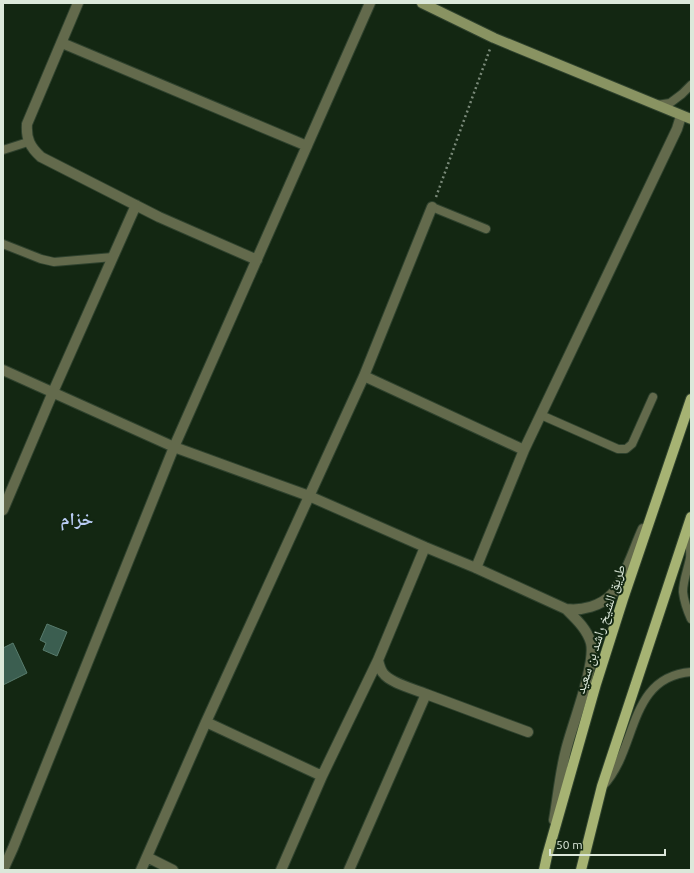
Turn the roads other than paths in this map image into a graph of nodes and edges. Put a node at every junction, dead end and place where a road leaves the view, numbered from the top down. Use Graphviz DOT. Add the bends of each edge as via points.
graph roads {
  1 [pos="78,3"];
  2 [pos="370,3"];
  3 [pos="422,3"];
  4 [pos="62,43"];
  5 [pos="691,85"];
  6 [pos="656,105"];
  7 [pos="686,118"];
  8 [pos="28,142"];
  9 [pos="307,146"];
  10 [pos="3,150"];
  11 [pos="136,205"];
  12 [pos="432,207"];
  13 [pos="486,229"];
  14 [pos="3,244"];
  15 [pos="113,257"];
  16 [pos="257,260"];
  17 [pos="3,370"];
  18 [pos="364,376"];
  19 [pos="53,392"];
  20 [pos="653,397"];
  21 [pos="691,399"];
  22 [pos="541,414"];
  23 [pos="174,447"];
  24 [pos="524,450"];
  25 [pos="663,482"];
  26 [pos="309,496"];
  27 [pos="3,510"];
  28 [pos="691,517"];
  29 [pos="687,529"];
  30 [pos="425,547"];
  31 [pos="476,568"];
  32 [pos="566,609"];
  33 [pos="691,619"];
  34 [pos="378,660"];
  35 [pos="691,672"];
  36 [pos="426,694"];
  37 [pos="206,722"];
  38 [pos="528,732"];
  39 [pos="322,776"];
  40 [pos="602,786"];
  41 [pos="147,856"];
  42 [pos="547,856"];
  43 [pos="3,870"];
  44 [pos="141,870"];
  45 [pos="173,870"];
  46 [pos="281,870"];
  47 [pos="349,870"];
  48 [pos="544,870"];
  49 [pos="581,870"];
  1 -- 4 [label="street"];
  2 -- 9 [label="street"];
  3 -- 6 [label="street" via="494,38"];
  4 -- 8 [label="street" via="27,124"];
  4 -- 9 [label="street"];
  5 -- 6 [label="lane" via="670,102"];
  6 -- 7 [label="street"];
  7 -- 22 [label="street" via="677,129"];
  8 -- 10 [label="lane"];
  8 -- 11 [label="street" via="41,157"];
  9 -- 16 [label="street"];
  11 -- 15 [label="street"];
  11 -- 16 [label="street"];
  12 -- 13 [label="lane"];
  12 -- 18 [label="street"];
  14 -- 15 [label="lane" via="54,262"];
  15 -- 19 [label="street"];
  16 -- 23 [label="street"];
  17 -- 19 [label="street"];
  18 -- 24 [label="street"];
  18 -- 26 [label="street"];
  19 -- 23 [label="street"];
  19 -- 27 [label="street"];
  20 -- 22 [label="lane" via="632,444 626,448 618,449"];
  21 -- 25 [label="main road, طريق الشيخ راشد بن سعيد"];
  22 -- 24 [label="street"];
  23 -- 26 [label="street"];
  23 -- 43 [label="street"];
  24 -- 31 [label="street"];
  25 -- 32 [label="street" via="620,582 612,594 590,607"];
  25 -- 42 [label="main road, طريق الشيخ راشد بن سعيد" via="596,684"];
  26 -- 30 [label="street"];
  26 -- 37 [label="street"];
  28 -- 29 [label="main road"];
  29 -- 33 [label="lane" via="690,549 683,593"];
  29 -- 40 [label="main road"];
  30 -- 31 [label="street"];
  30 -- 34 [label="street"];
  31 -- 32 [label="street"];
  32 -- 42 [label="street" via="588,634 592,652 566,751"];
  34 -- 36 [label="street" via="380,669 391,680"];
  34 -- 39 [label="street"];
  35 -- 40 [label="lane" via="683,672 668,678 655,686 645,698 616,770"];
  36 -- 38 [label="street"];
  36 -- 47 [label="street"];
  37 -- 39 [label="street"];
  37 -- 41 [label="street"];
  39 -- 46 [label="street"];
  40 -- 49 [label="main road"];
  41 -- 44 [label="street"];
  41 -- 45 [label="street"];
  42 -- 48 [label="main road, طريق الشيخ راشد بن سعيد"];
}
